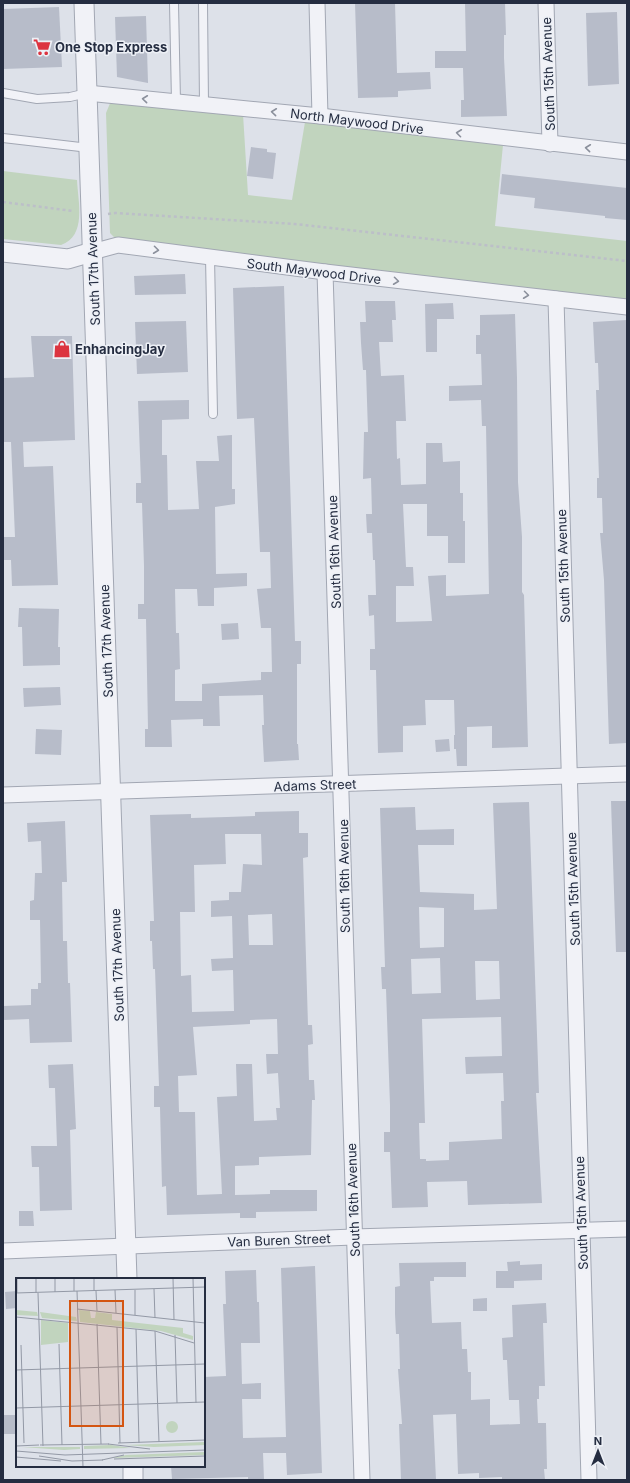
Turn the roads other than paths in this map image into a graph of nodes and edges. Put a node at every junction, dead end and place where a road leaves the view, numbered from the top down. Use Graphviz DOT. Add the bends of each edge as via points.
graph roads {
  1 [pos="84,3"];
  2 [pos="174,3"];
  3 [pos="203,3"];
  4 [pos="318,3"];
  5 [pos="546,3"];
  6 [pos="3,93"];
  7 [pos="87,93"];
  8 [pos="176,102"];
  9 [pos="204,105"];
  10 [pos="320,116"];
  11 [pos="3,138"];
  12 [pos="550,144"];
  13 [pos="89,148"];
  14 [pos="627,152"];
  15 [pos="3,252"];
  16 [pos="92,252"];
  17 [pos="210,257"];
  18 [pos="325,272"];
  19 [pos="556,299"];
  20 [pos="627,307"];
  21 [pos="213,414"];
  22 [pos="627,774"];
  23 [pos="570,776"];
  24 [pos="342,784"];
  25 [pos="111,791"];
  26 [pos="3,795"];
  27 [pos="627,1229"];
  28 [pos="582,1230"];
  29 [pos="353,1237"];
  30 [pos="126,1246"];
  31 [pos="3,1251"];
  32 [pos="128,1278"];
  33 [pos="133,1467"];
  34 [pos="134,1480"];
  35 [pos="362,1480"];
  36 [pos="589,1480"];
  1 -- 7 [label="street, South 17th Avenue"];
  2 -- 8 [label="lane"];
  3 -- 9 [label="lane"];
  4 -- 10 [label="street"];
  5 -- 12 [label="street, South 15th Avenue"];
  6 -- 7 [label="lane" via="37,99"];
  8 -- 7 [label="street, North Maywood Drive, one-way"];
  7 -- 13 [label="street, South 17th Avenue"];
  8 -- 9 [label="street, North Maywood Drive"];
  10 -- 9 [label="street, North Maywood Drive, one-way"];
  12 -- 10 [label="street, North Maywood Drive, one-way"];
  11 -- 13 [label="lane"];
  14 -- 12 [label="street, North Maywood Drive, one-way"];
  13 -- 16 [label="street, South 17th Avenue"];
  15 -- 16 [label="street, South Maywood Drive" via="68,259"];
  16 -- 17 [label="street, South Maywood Drive, one-way" via="118,245"];
  16 -- 25 [label="street, South 17th Avenue"];
  17 -- 18 [label="street, South Maywood Drive"];
  17 -- 21 [label="lane"];
  18 -- 19 [label="street, South Maywood Drive, one-way"];
  18 -- 24 [label="street, South 16th Avenue"];
  19 -- 20 [label="street, South Maywood Drive"];
  19 -- 23 [label="street, South 15th Avenue"];
  22 -- 23 [label="street, Adams Street"];
  23 -- 24 [label="street, Adams Street"];
  23 -- 28 [label="street, South 15th Avenue"];
  24 -- 25 [label="street, Adams Street"];
  24 -- 29 [label="street, South 16th Avenue"];
  25 -- 26 [label="street, Adams Street"];
  25 -- 30 [label="street, South 17th Avenue"];
  27 -- 28 [label="street, Van Buren Street"];
  28 -- 29 [label="street, Van Buren Street"];
  28 -- 36 [label="street, South 15th Avenue"];
  29 -- 30 [label="street, Van Buren Street"];
  29 -- 35 [label="street, South 16th Avenue"];
  30 -- 31 [label="street, Van Buren Street"];
  30 -- 32 [label="street, South 17th Avenue"];
  33 -- 34 [label="street"];
}
